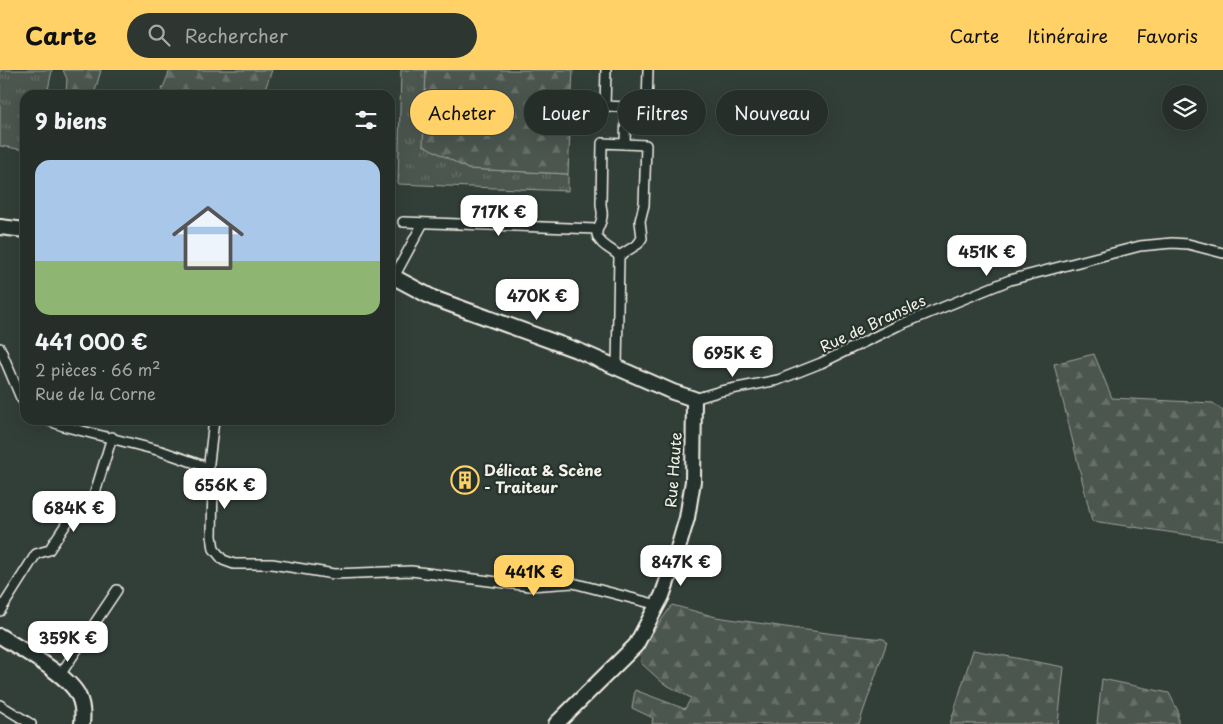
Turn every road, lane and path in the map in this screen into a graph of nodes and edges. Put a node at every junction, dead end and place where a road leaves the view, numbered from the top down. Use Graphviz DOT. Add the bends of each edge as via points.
graph roads {
  1 [pos="606,70"];
  2 [pos="648,70"];
  3 [pos="647,90"];
  4 [pos="618,107"];
  5 [pos="625,135"];
  6 [pos="625,144"];
  7 [pos="403,222"];
  8 [pos="423,223"];
  9 [pos="0,227"];
  10 [pos="20,229"];
  11 [pos="596,229"];
  12 [pos="1223,253"];
  13 [pos="619,256"];
  14 [pos="395,271"];
  15 [pos="395,278"];
  16 [pos="0,348"];
  17 [pos="617,368"];
  18 [pos="20,396"];
  19 [pos="694,399"];
  20 [pos="60,425"];
  21 [pos="213,425"];
  22 [pos="112,437"];
  23 [pos="208,471"];
  24 [pos="117,590"];
  25 [pos="658,605"];
  26 [pos="0,611"];
  27 [pos="0,636"];
  28 [pos="60,675"];
  29 [pos="0,706"];
  30 [pos="31,724"];
  31 [pos="82,724"];
  32 [pos="556,724"];
  1 -- 4 [label="street" via="605,106"];
  2 -- 3 [label="street"];
  5 -- 6 [label="street"];
  6 -- 11 [label="street" via="602,143 600,204 603,214"];
  6 -- 13 [label="street" via="646,144 644,205 640,221 642,238"];
  7 -- 8 [label="street"];
  8 -- 11 [label="street"];
  8 -- 14 [label="street"];
  9 -- 10 [label="street"];
  11 -- 13 [label="street" via="603,243"];
  12 -- 19 [label="street, Rue de Bransles" via="1188,244 1140,246 1010,280 778,380"];
  13 -- 17 [label="street"];
  15 -- 17 [label="street" via="433,298"];
  16 -- 18 [label="street"];
  17 -- 19 [label="street"];
  19 -- 25 [label="street, Rue Haute" via="692,481 687,518"];
  20 -- 22 [label="street"];
  21 -- 23 [label="street"];
  22 -- 23 [label="street" via="201,465"];
  22 -- 26 [label="street" via="94,496 74,512 49,550 36,554"];
  23 -- 25 [label="street" via="213,480 214,549 223,560 234,564 272,564 334,574 411,571 529,586 573,583"];
  24 -- 28 [label="street"];
  25 -- 32 [label="street, Rue Haute" via="636,645"];
  27 -- 28 [label="street"];
  28 -- 31 [label="street" via="79,696"];
  29 -- 30 [label="street"];
}
